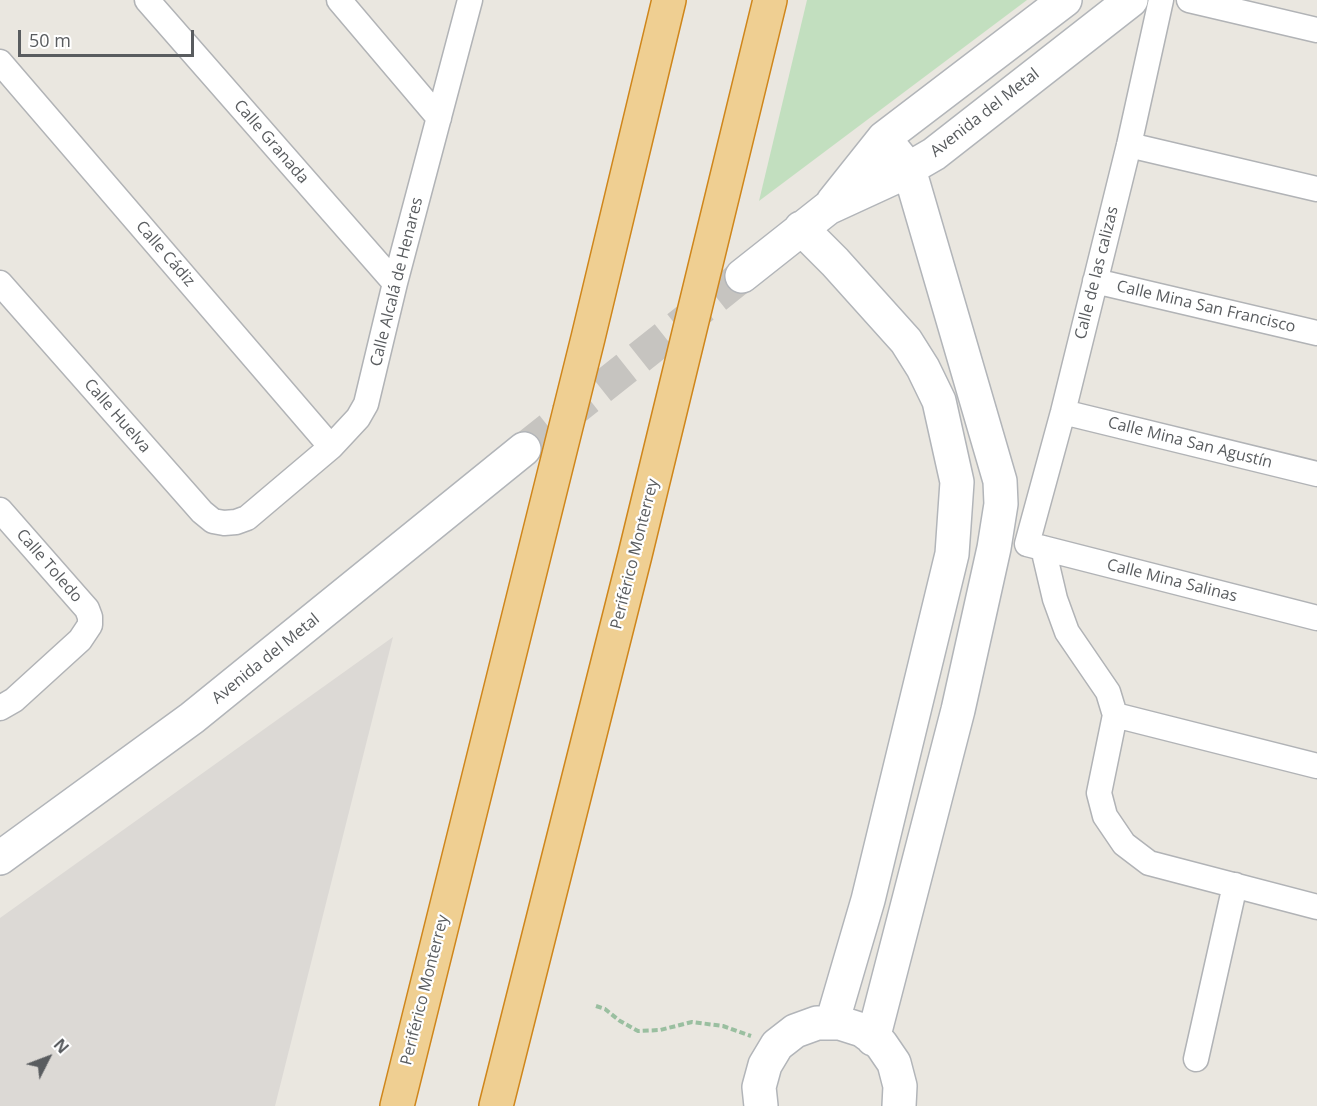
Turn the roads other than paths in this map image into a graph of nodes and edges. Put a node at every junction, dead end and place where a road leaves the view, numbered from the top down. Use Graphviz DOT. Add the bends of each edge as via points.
graph roads {
  1 [pos="147,0"];
  2 [pos="339,0"];
  3 [pos="470,0"];
  4 [pos="669,0"];
  5 [pos="770,0"];
  6 [pos="1065,0"];
  7 [pos="1131,0"];
  8 [pos="1161,0"];
  9 [pos="1189,0"];
  10 [pos="1317,30"];
  11 [pos="0,62"];
  12 [pos="439,118"];
  13 [pos="884,138"];
  14 [pos="1129,145"];
  15 [pos="909,169"];
  16 [pos="1317,189"];
  17 [pos="828,208"];
  18 [pos="801,228"];
  19 [pos="742,276"];
  20 [pos="1095,281"];
  21 [pos="395,283"];
  22 [pos="0,284"];
  23 [pos="1317,333"];
  24 [pos="958,338"];
  25 [pos="916,357"];
  26 [pos="1063,412"];
  27 [pos="331,447"];
  28 [pos="524,449"];
  29 [pos="1317,474"];
  30 [pos="0,510"];
  31 [pos="247,518"];
  32 [pos="1035,546"];
  33 [pos="1317,618"];
  34 [pos="7,704"];
  35 [pos="1115,715"];
  36 [pos="1317,766"];
  37 [pos="0,858"];
  38 [pos="1235,885"];
  39 [pos="1317,907"];
  40 [pos="832,1023"];
  41 [pos="873,1039"];
  42 [pos="1196,1059"];
  43 [pos="397,1106"];
  44 [pos="496,1106"];
  45 [pos="761,1106"];
  46 [pos="898,1106"];
  1 -- 21 [label="street, Calle Granada"];
  2 -- 12 [label="street"];
  3 -- 12 [label="street, Calle Alcalá de Henares"];
  4 -- 43 [label="highway, Periférico Monterrey"];
  5 -- 44 [label="highway, Periférico Monterrey"];
  6 -- 13 [label="street, Avenida del Metal"];
  7 -- 15 [label="street, Avenida del Metal" via="934,154"];
  8 -- 14 [label="street, Calle de las calizas"];
  9 -- 10 [label="street"];
  11 -- 27 [label="street, Calle Cádiz"];
  12 -- 21 [label="street, Calle Alcalá de Henares"];
  13 -- 15 [label="street"];
  13 -- 17 [label="street, Avenida del Metal"];
  14 -- 16 [label="street"];
  14 -- 20 [label="street, Calle de las calizas"];
  15 -- 17 [label="street, Avenida del Metal"];
  15 -- 24 [label="street"];
  17 -- 18 [label="street, Avenida del Metal"];
  18 -- 19 [label="street, Avenida del Metal"];
  18 -- 25 [label="street" via="906,341"];
  20 -- 23 [label="street, Calle Mina San Francisco"];
  20 -- 26 [label="street, Calle de las calizas"];
  21 -- 27 [label="street, Calle Alcalá de Henares" via="366,404"];
  22 -- 31 [label="street, Calle Huelva" via="202,512 224,523"];
  24 -- 25 [label="street"];
  24 -- 41 [label="street" via="1000,481 999,524 958,710"];
  25 -- 40 [label="street" via="939,401 957,482 952,554 868,900"];
  26 -- 29 [label="street, Calle Mina San Agustín"];
  26 -- 32 [label="street, Calle de las calizas"];
  27 -- 31 [label="street, Calle Alcalá de Henares"];
  28 -- 37 [label="street, Avenida del Metal" via="192,718"];
  30 -- 34 [label="street, Calle Toledo" via="90,617 90,625 80,640"];
  32 -- 33 [label="street, Calle Mina Salinas"];
  32 -- 35 [label="street" via="1067,632 1108,692"];
  35 -- 36 [label="street"];
  35 -- 38 [label="street" via="1099,793 1105,816 1124,844 1149,863"];
  38 -- 39 [label="street"];
  38 -- 42 [label="street"];
  40 -- 41 [label="street" via="862,1030"];
  40 -- 45 [label="street" via="817,1023 795,1031 777,1045 765,1065 759,1087"];
  41 -- 46 [label="street" via="894,1063 900,1086"];
}
